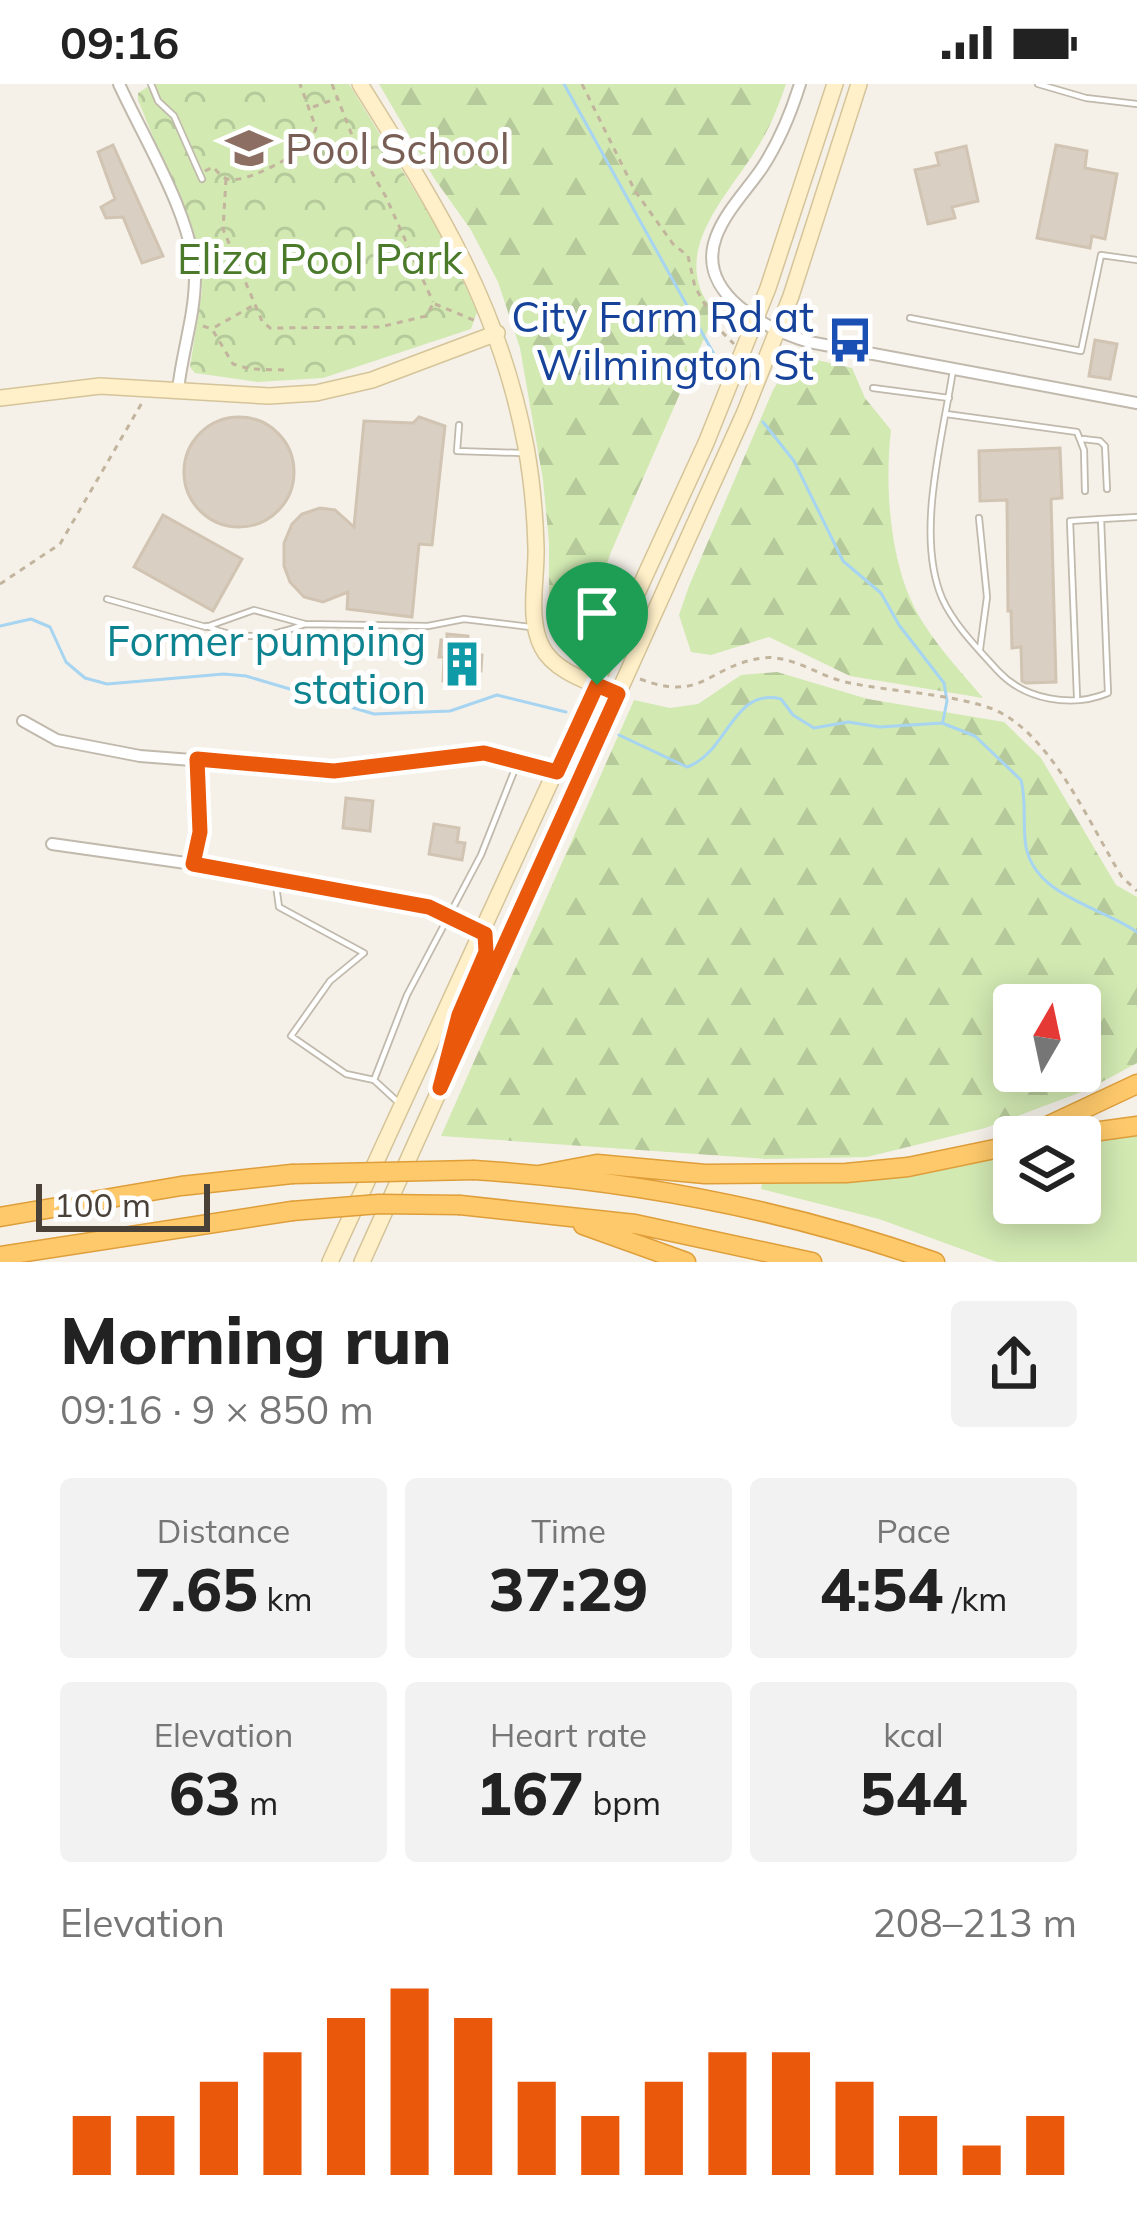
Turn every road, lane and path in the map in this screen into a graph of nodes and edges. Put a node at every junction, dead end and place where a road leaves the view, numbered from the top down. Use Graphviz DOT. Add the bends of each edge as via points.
graph roads {
  1 [pos="118,84"];
  2 [pos="151,84"];
  3 [pos="300,84"];
  4 [pos="332,84"];
  5 [pos="360,84"];
  6 [pos="582,84"];
  7 [pos="800,84"];
  8 [pos="835,84"];
  9 [pos="859,84"];
  10 [pos="1038,84"];
  11 [pos="339,97"];
  12 [pos="1135,102"];
  13 [pos="310,108"];
  14 [pos="201,176"];
  15 [pos="226,179"];
  16 [pos="1137,260"];
  17 [pos="255,304"];
  18 [pos="433,304"];
  19 [pos="910,318"];
  20 [pos="757,319"];
  21 [pos="478,321"];
  22 [pos="189,324"];
  23 [pos="212,329"];
  24 [pos="778,331"];
  25 [pos="497,333"];
  26 [pos="737,344"];
  27 [pos="953,369"];
  28 [pos="284,370"];
  29 [pos="873,388"];
  30 [pos="178,390"];
  31 [pos="0,398"];
  32 [pos="146,398"];
  33 [pos="949,398"];
  34 [pos="1137,403"];
  35 [pos="946,414"];
  36 [pos="459,424"];
  37 [pos="1083,439"];
  38 [pos="527,452"];
  39 [pos="1107,489"];
  40 [pos="1085,491"];
  41 [pos="979,518"];
  42 [pos="1137,518"];
  43 [pos="1101,519"];
  44 [pos="0,584"];
  45 [pos="107,599"];
  46 [pos="305,624"];
  47 [pos="206,626"];
  48 [pos="535,627"];
  49 [pos="980,649"];
  50 [pos="637,678"];
  51 [pos="597,685"];
  52 [pos="618,694"];
  53 [pos="1077,697"];
  54 [pos="23,721"];
  55 [pos="197,759"];
  56 [pos="519,759"];
  57 [pos="557,772"];
  58 [pos="52,844"];
  59 [pos="193,864"];
  60 [pos="274,878"];
  61 [pos="1137,891"];
  62 [pos="446,915"];
  63 [pos="481,931"];
  64 [pos="374,1080"];
  65 [pos="1137,1084"];
  66 [pos="440,1088"];
  67 [pos="402,1105"];
  68 [pos="1069,1116"];
  69 [pos="1137,1126"];
  70 [pos="1101,1131"];
  71 [pos="993,1148"];
  72 [pos="538,1175"];
  73 [pos="550,1213"];
  74 [pos="0,1217"];
  75 [pos="0,1256"];
  76 [pos="330,1262"];
  77 [pos="362,1262"];
  78 [pos="686,1262"];
  79 [pos="812,1262"];
  80 [pos="935,1262"];
  1 -- 22 [label="street" via="188,242 195,277"];
  2 -- 14 [label="lane"];
  3 -- 13 [label="path"];
  4 -- 11 [label="path"];
  5 -- 25 [label="main road" via="463,254"];
  6 -- 26 [label="path" via="634,190 688,256 695,287"];
  7 -- 20 [label="street" via="712,252 721,287"];
  8 -- 20 [label="main road"];
  9 -- 24 [label="main road"];
  10 -- 12 [label="lane"];
  11 -- 13 [label="path"];
  11 -- 18 [label="path"];
  13 -- 15 [label="path" via="310,146"];
  14 -- 15 [label="path" via="213,167"];
  15 -- 17 [label="path" via="223,229"];
  16 -- 19 [label="lane" via="1101,255 1082,351"];
  17 -- 18 [label="path" via="266,326 282,331 404,324"];
  17 -- 23 [label="path"];
  18 -- 21 [label="path"];
  20 -- 24 [label="street"];
  20 -- 51 [label="main road"];
  22 -- 23 [label="path"];
  22 -- 30 [label="street"];
  23 -- 28 [label="path" via="233,364"];
  24 -- 27 [label="street"];
  24 -- 52 [label="main road"];
  25 -- 30 [label="main road" via="316,393"];
  25 -- 38 [label="main road"];
  27 -- 33 [label="lane"];
  27 -- 34 [label="street"];
  29 -- 33 [label="lane"];
  30 -- 31 [label="main road" via="100,386"];
  32 -- 44 [label="path" via="60,544"];
  33 -- 35 [label="lane"];
  35 -- 37 [label="lane" via="1065,428"];
  35 -- 49 [label="lane" via="932,503 934,568 952,615"];
  36 -- 38 [label="lane" via="458,451"];
  37 -- 39 [label="lane" via="1106,446"];
  37 -- 40 [label="lane"];
  38 -- 48 [label="main road"];
  41 -- 49 [label="lane" via="987,597"];
  42 -- 43 [label="lane"];
  43 -- 53 [label="lane" via="1110,689"];
  43 -- 53 [label="lane" via="1070,521"];
  45 -- 47 [label="lane"];
  46 -- 47 [label="lane" via="250,637"];
  46 -- 47 [label="lane" via="254,610"];
  46 -- 48 [label="lane" via="464,619"];
  48 -- 51 [label="main road" via="554,662"];
  49 -- 53 [label="lane" via="1029,696"];
  50 -- 61 [label="path" via="679,690 773,658 835,680 1006,715 1032,734"];
  51 -- 52 [label="main road"];
  51 -- 57 [label="main road"];
  52 -- 66 [label="main road"];
  54 -- 55 [label="street" via="57,740"];
  55 -- 56 [label="street" via="334,771 484,753"];
  55 -- 59 [label="street"];
  56 -- 57 [label="street"];
  56 -- 62 [label="lane"];
  57 -- 63 [label="main road"];
  58 -- 59 [label="street"];
  59 -- 60 [label="street"];
  60 -- 62 [label="street"];
  60 -- 64 [label="lane" via="279,907 364,952 330,981 291,1036 346,1074"];
  62 -- 63 [label="street"];
  62 -- 64 [label="lane"];
  63 -- 66 [label="main road" via="487,947"];
  63 -- 67 [label="main road"];
  64 -- 67 [label="lane"];
  65 -- 68 [label="highway"];
  66 -- 77 [label="main road"];
  67 -- 76 [label="main road"];
  69 -- 70 [label="highway"];
  71 -- 72 [label="highway" via="846,1173 705,1174 597,1164"];
  72 -- 74 [label="highway, bridge" via="292,1174"];
  72 -- 80 [label="highway" via="757,1209"];
  73 -- 75 [label="highway, bridge" via="379,1204"];
  73 -- 78 [label="highway"];
  73 -- 79 [label="highway" via="687,1232"];
}
